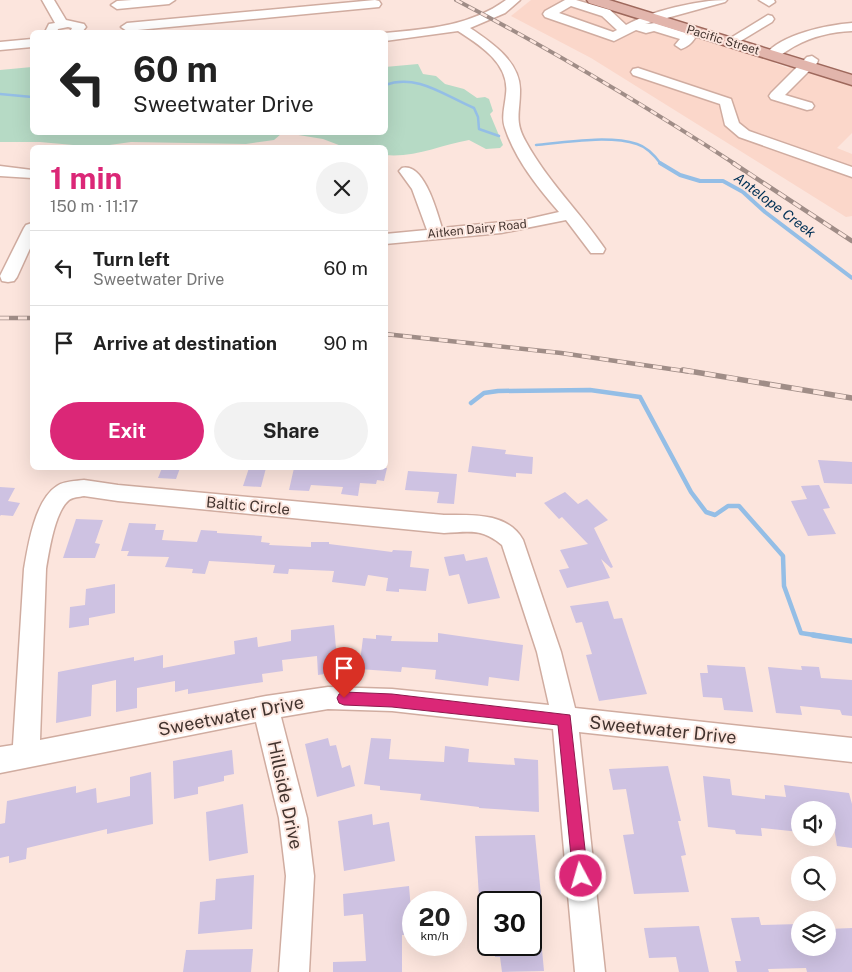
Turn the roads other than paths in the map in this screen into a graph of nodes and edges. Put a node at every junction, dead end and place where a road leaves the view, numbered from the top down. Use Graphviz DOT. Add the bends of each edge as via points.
graph roads {
  1 [pos="48,0"];
  2 [pos="169,0"];
  3 [pos="296,0"];
  4 [pos="363,0"];
  5 [pos="514,0"];
  6 [pos="594,0"];
  7 [pos="615,0"];
  8 [pos="721,0"];
  9 [pos="121,16"];
  10 [pos="658,16"];
  11 [pos="768,19"];
  12 [pos="62,24"];
  13 [pos="459,26"];
  14 [pos="852,26"];
  15 [pos="630,28"];
  16 [pos="52,30"];
  17 [pos="78,30"];
  18 [pos="388,37"];
  19 [pos="734,40"];
  20 [pos="30,43"];
  21 [pos="681,45"];
  22 [pos="0,46"];
  23 [pos="774,52"];
  24 [pos="809,63"];
  25 [pos="638,72"];
  26 [pos="852,73"];
  27 [pos="852,80"];
  28 [pos="807,106"];
  29 [pos="407,170"];
  30 [pos="0,171"];
  31 [pos="852,172"];
  32 [pos="30,174"];
  33 [pos="569,214"];
  34 [pos="30,232"];
  35 [pos="436,233"];
  36 [pos="388,239"];
  37 [pos="597,249"];
  38 [pos="8,277"];
  39 [pos="266,708"];
  40 [pos="565,719"];
  41 [pos="852,750"];
  42 [pos="26,756"];
  43 [pos="0,760"];
  44 [pos="294,972"];
  45 [pos="590,972"];
  1 -- 12 [label="street"];
  2 -- 9 [label="street"];
  3 -- 9 [label="street"];
  4 -- 9 [label="street" via="375,4"];
  5 -- 13 [label="street" via="497,13"];
  6 -- 10 [label="main road, Pacific Street"];
  7 -- 10 [label="main road, Pacific Street"];
  8 -- 10 [label="street"];
  10 -- 15 [label="street"];
  10 -- 19 [label="main road, Pacific Street"];
  11 -- 19 [label="street"];
  12 -- 16 [label="street"];
  12 -- 17 [label="street" via="78,25"];
  13 -- 18 [label="street"];
  13 -- 33 [label="street" via="487,47 507,70 513,82 510,123 531,165"];
  14 -- 23 [label="street" via="823,30"];
  15 -- 15 [label="street" via="614,37 549,14 570,2 606,13"];
  15 -- 21 [label="street" via="655,27 689,38"];
  19 -- 23 [label="main road, Pacific Street"];
  20 -- 22 [label="street"];
  23 -- 24 [label="main road, Pacific Street"];
  24 -- 26 [label="main road, Pacific Street"];
  24 -- 27 [label="main road, Pacific Street"];
  24 -- 28 [label="street" via="776,96"];
  25 -- 31 [label="street" via="726,102 732,125 744,134"];
  29 -- 35 [label="street" via="420,188"];
  30 -- 32 [label="street"];
  33 -- 35 [label="street, Aitken Dairy Road" via="528,224"];
  33 -- 37 [label="street"];
  34 -- 38 [label="street"];
  35 -- 36 [label="street, Aitken Dairy Road"];
  39 -- 40 [label="street, Sweetwater Drive" via="328,698 359,699"];
  39 -- 42 [label="street, Sweetwater Drive"];
  39 -- 44 [label="street, Hillside Drive" via="293,818 300,876"];
  40 -- 41 [label="street, Sweetwater Drive"];
  40 -- 42 [label="street, Baltic Circle" via="548,652 512,540 497,528 478,523 444,524 84,488 66,491 52,503 38,550"];
  40 -- 45 [label="street, Baltic Circle"];
  42 -- 43 [label="street, Sweetwater Drive"];
}
